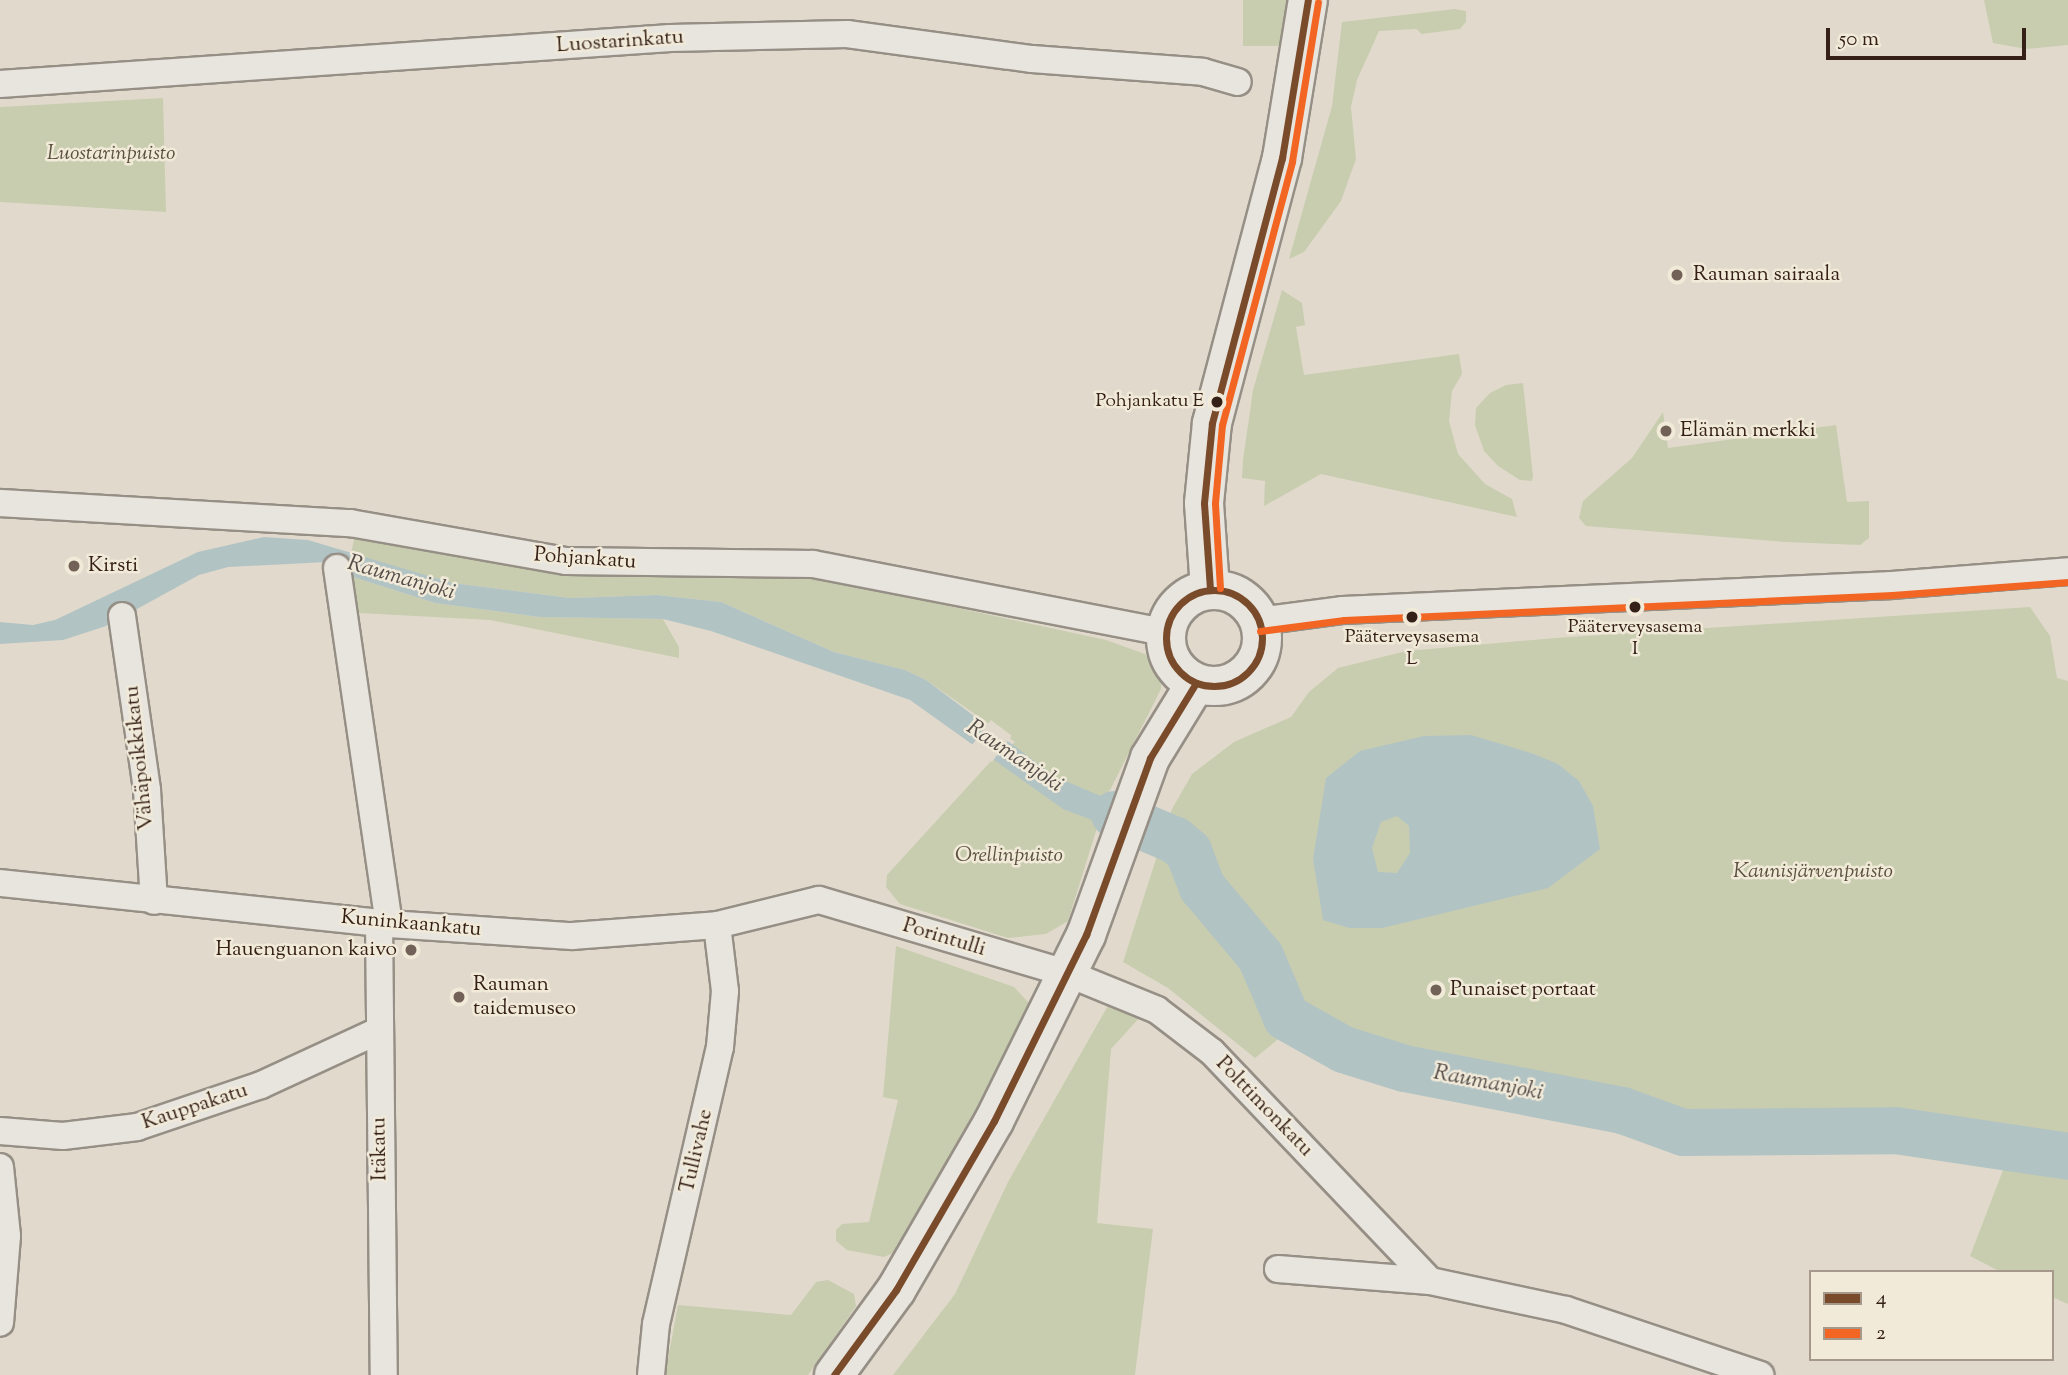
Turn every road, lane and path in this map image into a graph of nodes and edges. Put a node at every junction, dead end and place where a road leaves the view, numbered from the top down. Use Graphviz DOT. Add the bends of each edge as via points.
graph roads {
  1 [pos="1308,0"];
  2 [pos="1238,82"];
  3 [pos="0,83"];
  4 [pos="0,503"];
  5 [pos="337,568"];
  6 [pos="2068,571"];
  7 [pos="1210,589"];
  8 [pos="122,616"];
  9 [pos="1259,621"];
  10 [pos="1167,633"];
  11 [pos="1196,683"];
  12 [pos="0,883"];
  13 [pos="819,900"];
  14 [pos="154,901"];
  15 [pos="384,923"];
  16 [pos="717,925"];
  17 [pos="1069,974"];
  18 [pos="378,1031"];
  19 [pos="1,1131"];
  20 [pos="0,1161"];
  21 [pos="0,1167"];
  22 [pos="1278,1269"];
  23 [pos="1430,1281"];
  24 [pos="0,1324"];
  25 [pos="384,1375"];
  26 [pos="651,1375"];
  27 [pos="834,1375"];
  28 [pos="1760,1375"];
  1 -- 7 [label="main road" via="1279,171 1212,423 1203,503"];
  2 -- 3 [label="street, Luostarinkatu" via="1203,72 1031,59 847,34 670,38"];
  4 -- 10 [label="street, Pohjankatu" via="350,523 566,561 824,565"];
  5 -- 15 [label="street, Itäkatu"];
  6 -- 9 [label="street" via="1892,585 1343,610"];
  7 -- 9 [label="main road" via="1238,596"];
  7 -- 10 [label="main road" via="1193,594 1175,609"];
  8 -- 14 [label="street, Vähäpoikkikatu" via="147,790"];
  9 -- 11 [label="main road" via="1263,646 1249,672 1226,686"];
  10 -- 11 [label="main road" via="1173,665"];
  11 -- 17 [label="main road" via="1150,758"];
  12 -- 14 [label="street, Kuninkaankatu"];
  13 -- 16 [label="street, Kuninkaankatu"];
  13 -- 17 [label="street, Porintulli"];
  14 -- 15 [label="street, Kuninkaankatu"];
  15 -- 16 [label="street, Kuninkaankatu" via="572,936"];
  15 -- 18 [label="street, Itäkatu"];
  16 -- 26 [label="street, Tullivahe" via="725,991 722,1034 656,1324"];
  17 -- 23 [label="street, Polttimonkatu" via="1157,1010 1212,1052"];
  17 -- 27 [label="main road" via="994,1121 896,1290"];
  18 -- 19 [label="street, Kauppakatu" via="261,1085 137,1127 64,1136"];
  18 -- 25 [label="street, Itäkatu"];
  19 -- 20 [label="street"];
  21 -- 24 [label="street" via="6,1236"];
  22 -- 23 [label="street"];
  23 -- 28 [label="street" via="1566,1311"];
}
